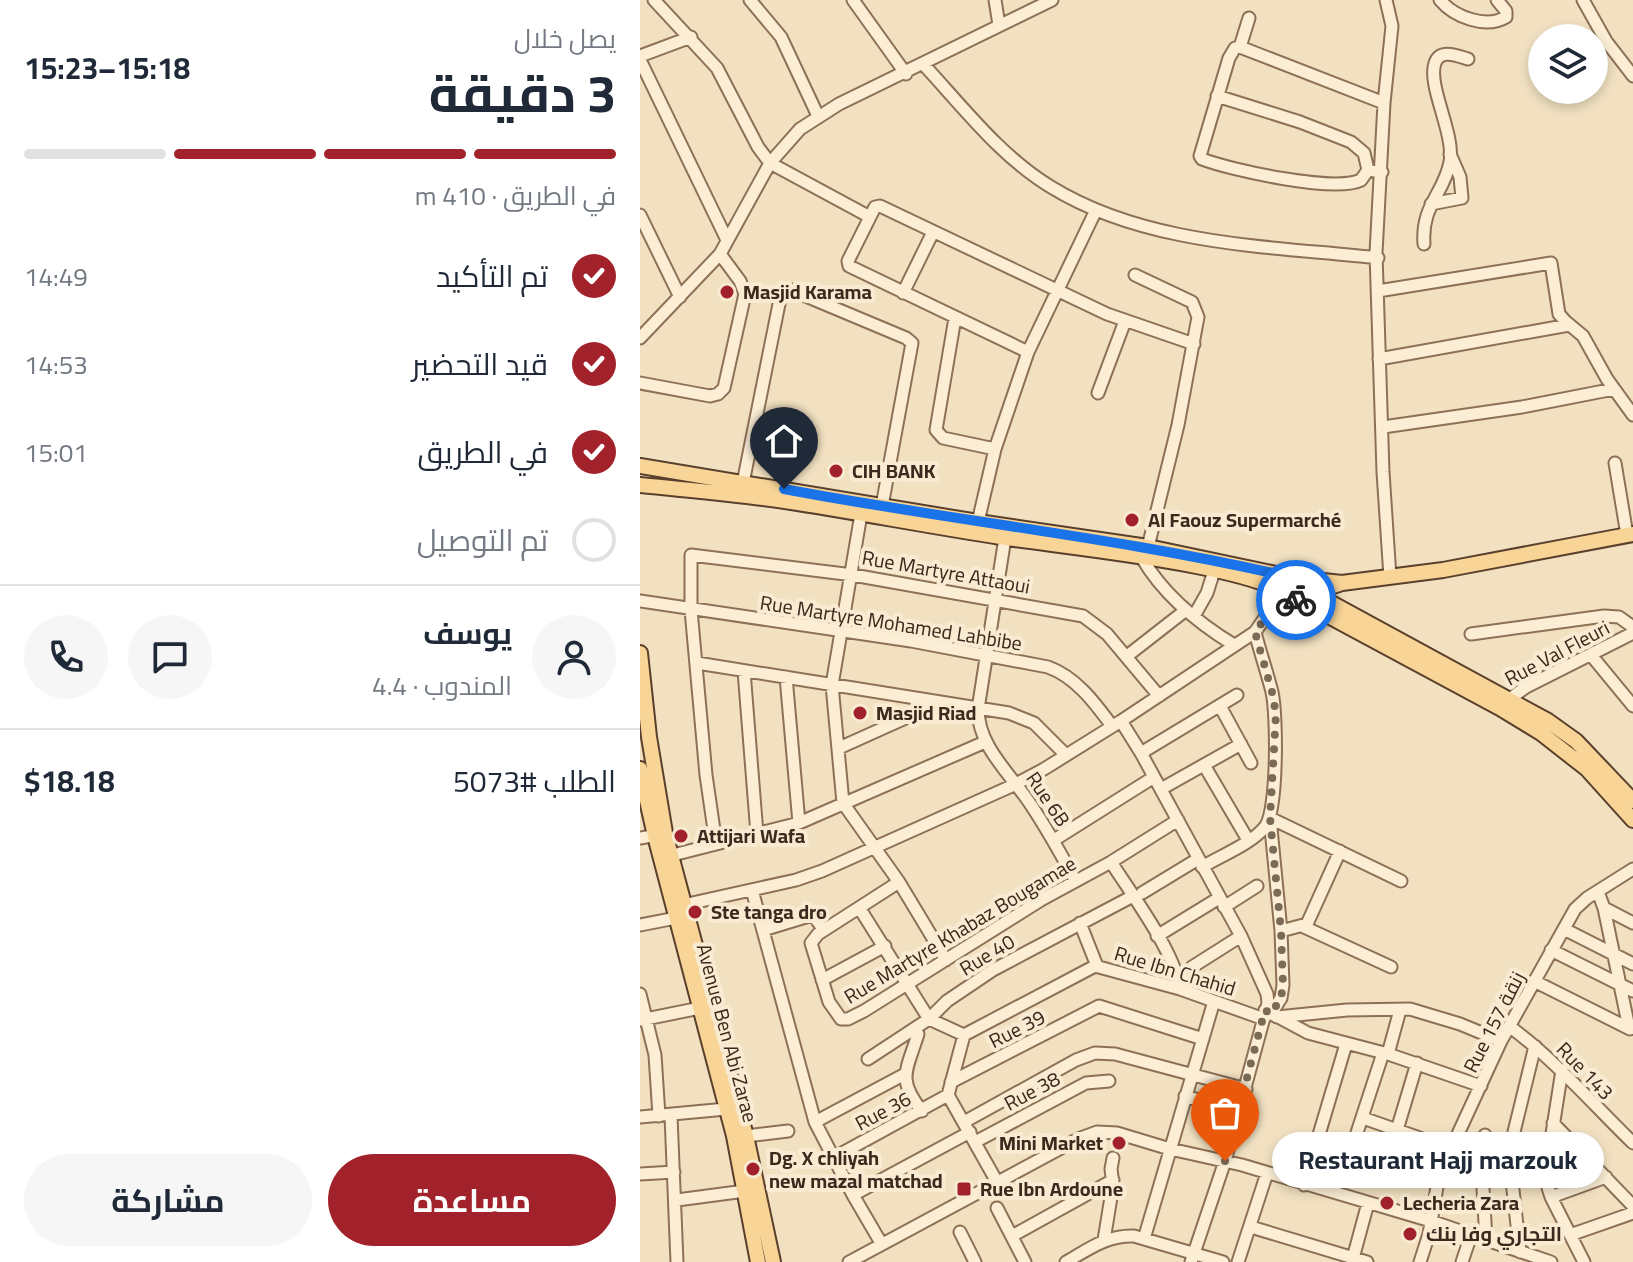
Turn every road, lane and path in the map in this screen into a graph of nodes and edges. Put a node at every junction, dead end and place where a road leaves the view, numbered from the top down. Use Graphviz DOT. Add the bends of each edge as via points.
graph roads {
  1 [pos="654,0"];
  2 [pos="750,0"];
  3 [pos="853,0"];
  4 [pos="995,0"];
  5 [pos="1052,0"];
  6 [pos="1386,0"];
  7 [pos="1440,0"];
  8 [pos="1497,0"];
  9 [pos="1583,0"];
  10 [pos="1249,18"];
  11 [pos="999,25"];
  12 [pos="691,37"];
  13 [pos="1240,47"];
  14 [pos="640,58"];
  15 [pos="1468,59"];
  16 [pos="924,65"];
  17 [pos="906,74"];
  18 [pos="1633,76"];
  19 [pos="1217,96"];
  20 [pos="1384,103"];
  21 [pos="818,116"];
  22 [pos="1450,154"];
  23 [pos="770,163"];
  24 [pos="1368,170"];
  25 [pos="1382,172"];
  26 [pos="1431,204"];
  27 [pos="1096,210"];
  28 [pos="640,215"];
  29 [pos="870,217"];
  30 [pos="933,232"];
  31 [pos="727,240"];
  32 [pos="1424,244"];
  33 [pos="720,254"];
  34 [pos="1378,258"];
  35 [pos="1135,275"];
  36 [pos="1057,291"];
  37 [pos="1378,291"];
  38 [pos="903,293"];
  39 [pos="680,297"];
  40 [pos="955,318"];
  41 [pos="1125,321"];
  42 [pos="1569,325"];
  43 [pos="640,338"];
  44 [pos="1194,344"];
  45 [pos="1028,352"];
  46 [pos="1379,359"];
  47 [pos="640,383"];
  48 [pos="1614,389"];
  49 [pos="1098,393"];
  50 [pos="1633,415"];
  51 [pos="1383,427"];
  52 [pos="995,449"];
  53 [pos="1615,463"];
  54 [pos="640,466"];
  55 [pos="743,483"];
  56 [pos="640,485"];
  57 [pos="882,506"];
  58 [pos="861,514"];
  59 [pos="978,522"];
  60 [pos="1630,535"];
  61 [pos="1005,538"];
  62 [pos="1145,552"];
  63 [pos="1214,571"];
  64 [pos="853,575"];
  65 [pos="1390,577"];
  66 [pos="1298,589"];
  67 [pos="994,598"];
  68 [pos="640,601"];
  69 [pos="691,610"];
  70 [pos="1190,613"];
  71 [pos="1633,627"];
  72 [pos="841,631"];
  73 [pos="1255,632"];
  74 [pos="1633,633"];
  75 [pos="1471,634"];
  76 [pos="1234,645"];
  77 [pos="640,653"];
  78 [pos="987,655"];
  79 [pos="1591,655"];
  80 [pos="1127,656"];
  81 [pos="697,663"];
  82 [pos="744,671"];
  83 [pos="786,677"];
  84 [pos="832,685"];
  85 [pos="1237,695"];
  86 [pos="1159,696"];
  87 [pos="939,703"];
  88 [pos="1504,703"];
  89 [pos="1220,706"];
  90 [pos="1633,706"];
  91 [pos="978,709"];
  92 [pos="1117,724"];
  93 [pos="644,737"];
  94 [pos="985,742"];
  95 [pos="1241,744"];
  96 [pos="839,748"];
  97 [pos="1141,753"];
  98 [pos="1065,754"];
  99 [pos="1251,763"];
  100 [pos="1204,765"];
  101 [pos="640,769"];
  102 [pos="1154,777"];
  103 [pos="1016,784"];
  104 [pos="1161,789"];
  105 [pos="1633,801"];
  106 [pos="843,803"];
  107 [pos="1270,818"];
  108 [pos="1178,820"];
  109 [pos="1633,820"];
  110 [pos="799,823"];
  111 [pos="757,834"];
  112 [pos="653,836"];
  113 [pos="1054,840"];
  114 [pos="1248,840"];
  115 [pos="716,844"];
  116 [pos="876,848"];
  117 [pos="1344,854"];
  118 [pos="666,856"];
  119 [pos="1111,862"];
  120 [pos="1200,863"];
  121 [pos="1633,869"];
  122 [pos="1075,880"];
  123 [pos="1401,881"];
  124 [pos="899,882"];
  125 [pos="1257,886"];
  126 [pos="752,890"];
  127 [pos="1598,892"];
  128 [pos="1137,894"];
  129 [pos="1221,902"];
  130 [pos="1604,908"];
  131 [pos="860,909"];
  132 [pos="680,912"];
  133 [pos="1080,923"];
  134 [pos="1633,923"];
  135 [pos="640,925"];
  136 [pos="1304,927"];
  137 [pos="1564,929"];
  138 [pos="763,930"];
  139 [pos="824,930"];
  140 [pos="1281,931"];
  141 [pos="1157,936"];
  142 [pos="1241,936"];
  143 [pos="885,946"];
  144 [pos="1551,950"];
  145 [pos="1614,955"];
  146 [pos="946,960"];
  147 [pos="1633,964"];
  148 [pos="1097,966"];
  149 [pos="1192,967"];
  150 [pos="1391,967"];
  151 [pos="822,980"];
  152 [pos="1534,981"];
  153 [pos="909,983"];
  154 [pos="1619,984"];
  155 [pos="1180,989"];
  156 [pos="1633,991"];
  157 [pos="640,994"];
  158 [pos="1214,1001"];
  159 [pos="700,1008"];
  160 [pos="1405,1009"];
  161 [pos="1269,1015"];
  162 [pos="644,1019"];
  163 [pos="929,1019"];
  164 [pos="1509,1026"];
  165 [pos="1631,1029"];
  166 [pos="918,1034"];
  167 [pos="964,1035"];
  168 [pos="1203,1039"];
  169 [pos="1501,1041"];
  170 [pos="1346,1044"];
  171 [pos="1535,1046"];
  172 [pos="1386,1053"];
  173 [pos="868,1059"];
  174 [pos="1417,1063"];
  175 [pos="1562,1070"];
  176 [pos="905,1074"];
  177 [pos="1192,1074"];
  178 [pos="1109,1081"];
  179 [pos="951,1082"];
  180 [pos="1481,1086"];
  181 [pos="1246,1089"];
  182 [pos="948,1095"];
  183 [pos="1185,1096"];
  184 [pos="726,1109"];
  185 [pos="922,1111"];
  186 [pos="1239,1112"];
  187 [pos="665,1116"];
  188 [pos="640,1117"];
  189 [pos="1363,1118"];
  190 [pos="815,1122"];
  191 [pos="1553,1123"];
  192 [pos="1397,1130"];
  193 [pos="788,1131"];
  194 [pos="970,1132"];
  195 [pos="1485,1135"];
  196 [pos="746,1136"];
  197 [pos="1316,1140"];
  198 [pos="1633,1143"];
  199 [pos="1170,1149"];
  200 [pos="1451,1149"];
  201 [pos="1351,1151"];
  202 [pos="833,1158"];
  203 [pos="1113,1158"];
  204 [pos="1225,1161"];
  205 [pos="674,1172"];
  206 [pos="1267,1173"];
  207 [pos="640,1174"];
  208 [pos="1606,1177"];
  209 [pos="1113,1180"];
  210 [pos="1437,1180"];
  211 [pos="997,1182"];
  212 [pos="1304,1185"];
  213 [pos="745,1191"];
  214 [pos="853,1195"];
  215 [pos="1551,1197"];
  216 [pos="677,1200"];
  217 [pos="1368,1203"];
  218 [pos="1633,1206"];
  219 [pos="997,1208"];
  220 [pos="1633,1213"];
  221 [pos="1431,1221"];
  222 [pos="1251,1227"];
  223 [pos="960,1232"];
  224 [pos="1471,1235"];
  225 [pos="1570,1235"];
  226 [pos="1012,1236"];
  227 [pos="1144,1239"];
  228 [pos="1104,1240"];
  229 [pos="1486,1240"];
  230 [pos="881,1243"];
  231 [pos="1520,1252"];
  232 [pos="1192,1257"];
  233 [pos="1352,1260"];
  234 [pos="971,1261"];
  235 [pos="677,1262"];
  236 [pos="758,1262"];
  237 [pos="773,1262"];
  238 [pos="849,1262"];
  239 [pos="1025,1262"];
  240 [pos="1066,1262"];
  241 [pos="1223,1262"];
  242 [pos="1238,1262"];
  243 [pos="1367,1262"];
  244 [pos="1420,1262"];
  245 [pos="1462,1262"];
  246 [pos="1551,1262"];
  247 [pos="1584,1262"];
  1 -- 12 [label="street"];
  2 -- 21 [label="street" via="781,37"];
  3 -- 17 [label="street"];
  4 -- 11 [label="street"];
  5 -- 11 [label="street"];
  6 -- 20 [label="street" via="1392,26"];
  7 -- 8 [label="street" via="1454,12 1488,23 1506,17"];
  9 -- 18 [label="street"];
  10 -- 13 [label="street"];
  11 -- 16 [label="street"];
  12 -- 14 [label="street"];
  12 -- 23 [label="street" via="724,78"];
  13 -- 19 [label="street" via="1229,58"];
  13 -- 20 [label="street"];
  14 -- 31 [label="street"];
  15 -- 22 [label="street" via="1446,54 1434,64"];
  16 -- 17 [label="street"];
  16 -- 27 [label="street" via="1003,150 1050,187"];
  17 -- 21 [label="street"];
  19 -- 24 [label="street" via="1355,144 1366,156"];
  19 -- 24 [label="street" via="1203,160 1289,179 1347,185 1361,180"];
  20 -- 25 [label="street"];
  21 -- 23 [label="street"];
  22 -- 26 [label="street"];
  22 -- 26 [label="street" via="1462,198"];
  23 -- 29 [label="street"];
  23 -- 31 [label="street"];
  24 -- 25 [label="street"];
  25 -- 34 [label="street"];
  26 -- 32 [label="street"];
  27 -- 34 [label="street" via="1194,236"];
  27 -- 36 [label="street"];
  28 -- 39 [label="street"];
  29 -- 30 [label="street" via="878,205"];
  29 -- 38 [label="street" via="848,265"];
  30 -- 36 [label="street"];
  30 -- 38 [label="street"];
  31 -- 33 [label="street"];
  33 -- 39 [label="street"];
  33 -- 47 [label="street" via="745,294 724,388 710,396"];
  34 -- 37 [label="street"];
  35 -- 44 [label="street" via="1192,302 1198,317"];
  36 -- 41 [label="street"];
  36 -- 45 [label="street"];
  37 -- 42 [label="street" via="1551,263 1558,309"];
  37 -- 46 [label="street"];
  38 -- 40 [label="street"];
  39 -- 43 [label="street"];
  40 -- 45 [label="street"];
  40 -- 52 [label="street" via="936,430 943,438"];
  41 -- 44 [label="street"];
  41 -- 49 [label="street"];
  42 -- 46 [label="street"];
  42 -- 48 [label="street" via="1586,341"];
  44 -- 62 [label="street"];
  45 -- 52 [label="street"];
  46 -- 51 [label="street"];
  48 -- 50 [label="street"];
  48 -- 51 [label="street"];
  51 -- 65 [label="street"];
  52 -- 59 [label="street"];
  53 -- 60 [label="street"];
  54 -- 55 [label="main road"];
  55 -- 57 [label="main road"];
  55 -- 57 [label="street" via="781,294 789,289 912,343"];
  56 -- 58 [label="main road"];
  57 -- 59 [label="main road"];
  58 -- 61 [label="main road"];
  58 -- 64 [label="street"];
  59 -- 62 [label="main road"];
  60 -- 65 [label="main road"];
  61 -- 62 [label="main road"];
  61 -- 67 [label="street"];
  62 -- 63 [label="main road"];
  62 -- 66 [label="main road"];
  62 -- 70 [label="street" via="1159,583"];
  63 -- 66 [label="main road"];
  63 -- 70 [label="street" via="1207,593"];
  64 -- 67 [label="street, Rue Martyre Attaoui"];
  64 -- 69 [label="street, Rue Martyre Attaoui" via="691,555"];
  64 -- 72 [label="street"];
  65 -- 66 [label="main road"];
  66 -- 73 [label="street" via="1271,609"];
  66 -- 88 [label="main road"];
  67 -- 78 [label="street"];
  67 -- 80 [label="street, Rue Martyre Attaoui" via="1083,616"];
  68 -- 69 [label="street, Rue Martyre Mohamed Lahbibe"];
  69 -- 72 [label="street, Rue Martyre Mohamed Lahbibe"];
  69 -- 81 [label="street"];
  70 -- 76 [label="street"];
  70 -- 80 [label="street"];
  71 -- 75 [label="street" via="1613,615"];
  72 -- 78 [label="street, Rue Martyre Mohamed Lahbibe"];
  72 -- 84 [label="street"];
  73 -- 76 [label="street"];
  73 -- 107 [label="street" via="1276,714"];
  74 -- 79 [label="street, Rue Val Fleuri"];
  76 -- 86 [label="street"];
  77 -- 93 [label="main road, Avenue Ben Abi Zarae"];
  78 -- 91 [label="street"];
  78 -- 92 [label="street, Rue Martyre Mohamed Lahbibe" via="1057,670"];
  79 -- 88 [label="street, Rue Val Fleuri"];
  79 -- 90 [label="street"];
  80 -- 86 [label="street, Rue Martyre Attaoui"];
  81 -- 82 [label="street"];
  81 -- 115 [label="street"];
  82 -- 83 [label="street"];
  82 -- 111 [label="street"];
  83 -- 84 [label="street"];
  83 -- 110 [label="street"];
  84 -- 87 [label="street"];
  84 -- 96 [label="street"];
  85 -- 89 [label="street"];
  86 -- 92 [label="street"];
  87 -- 91 [label="street"];
  87 -- 96 [label="street"];
  88 -- 105 [label="main road" via="1576,741"];
  88 -- 109 [label="main road" via="1587,769"];
  89 -- 95 [label="street"];
  89 -- 97 [label="street"];
  91 -- 94 [label="street"];
  91 -- 98 [label="street" via="1026,718"];
  92 -- 97 [label="street, Rue Martyre Mohamed Lahbibe"];
  92 -- 98 [label="street"];
  93 -- 112 [label="main road, Avenue Ben Abi Zarae"];
  94 -- 103 [label="street, Rue 6B"];
  94 -- 106 [label="street"];
  95 -- 99 [label="street"];
  95 -- 100 [label="street"];
  96 -- 106 [label="street"];
  97 -- 102 [label="street, Rue Martyre Mohamed Lahbibe"];
  98 -- 103 [label="street"];
  100 -- 104 [label="street"];
  100 -- 114 [label="street"];
  101 -- 112 [label="main road, Avenue Ben Abi Zarae"];
  102 -- 104 [label="street, Rue Martyre Mohamed Lahbibe"];
  102 -- 113 [label="street"];
  103 -- 113 [label="street, Rue 6B"];
  103 -- 116 [label="street"];
  104 -- 108 [label="street, Rue Martyre Mohamed Lahbibe"];
  106 -- 110 [label="street"];
  106 -- 116 [label="street"];
  107 -- 114 [label="street, Rue 40"];
  107 -- 117 [label="street"];
  107 -- 140 [label="street"];
  108 -- 119 [label="street, Rue Martyre Khabaz Bougamae"];
  108 -- 120 [label="street, Rue Martyre Mohamed Lahbibe"];
  110 -- 111 [label="street"];
  111 -- 115 [label="street"];
  112 -- 118 [label="main road, Avenue Ben Abi Zarae"];
  113 -- 122 [label="street, Rue 6B"];
  114 -- 120 [label="street, Rue 40"];
  115 -- 118 [label="street"];
  116 -- 124 [label="street"];
  116 -- 126 [label="street" via="808,876"];
  117 -- 123 [label="street"];
  117 -- 136 [label="street"];
  118 -- 132 [label="main road, Avenue Ben Abi Zarae"];
  119 -- 122 [label="street, Rue Martyre Khabaz Bougamae"];
  119 -- 128 [label="street"];
  120 -- 128 [label="street, Rue 40"];
  120 -- 129 [label="street, Rue Martyre Mohamed Lahbibe"];
  121 -- 127 [label="street, Rue 157 زنقة"];
  122 -- 146 [label="street, Rue Martyre Khabaz Bougamae"];
  124 -- 131 [label="street"];
  124 -- 146 [label="street"];
  125 -- 129 [label="street"];
  126 -- 132 [label="street"];
  126 -- 138 [label="street"];
  127 -- 130 [label="street"];
  127 -- 137 [label="street, Rue 157 زنقة" via="1577,906"];
  128 -- 133 [label="street, Rue 40"];
  128 -- 141 [label="street"];
  129 -- 141 [label="street"];
  129 -- 142 [label="street, Rue Martyre Mohamed Lahbibe"];
  130 -- 134 [label="street"];
  130 -- 145 [label="street"];
  131 -- 139 [label="street"];
  131 -- 143 [label="street"];
  132 -- 135 [label="street"];
  132 -- 159 [label="main road, Avenue Ben Abi Zarae"];
  132 -- 196 [label="main road, Avenue Ben Abi Zarae"];
  133 -- 148 [label="street"];
  133 -- 163 [label="street, Rue 40" via="993,970"];
  136 -- 140 [label="street"];
  136 -- 150 [label="street"];
  137 -- 144 [label="street, Rue 157 زنقة"];
  137 -- 145 [label="street"];
  138 -- 139 [label="street" via="810,916"];
  138 -- 190 [label="street"];
  139 -- 151 [label="street, Rue Martyre Khabaz Bougamae" via="811,943"];
  140 -- 161 [label="street" via="1283,985"];
  141 -- 155 [label="street"];
  142 -- 149 [label="street"];
  142 -- 161 [label="street, Rue Martyre Mohamed Lahbibe" via="1267,994"];
  143 -- 151 [label="street"];
  143 -- 153 [label="street"];
  144 -- 152 [label="street, Rue 157 زنقة"];
  144 -- 154 [label="street"];
  145 -- 147 [label="street"];
  145 -- 154 [label="street"];
  146 -- 153 [label="street, Rue Martyre Khabaz Bougamae"];
  148 -- 155 [label="street, Rue Ibn Chahid"];
  148 -- 167 [label="street, Rue Ibn Chahid"];
  151 -- 153 [label="street, Rue Martyre Khabaz Bougamae" via="832,1009 845,1019"];
  152 -- 164 [label="street, Rue 157 زنقة"];
  152 -- 165 [label="street"];
  153 -- 163 [label="street"];
  154 -- 156 [label="street"];
  154 -- 165 [label="street"];
  155 -- 158 [label="street, Rue Ibn Chahid"];
  157 -- 162 [label="street"];
  158 -- 161 [label="street, Rue Ibn Chahid"];
  158 -- 168 [label="street"];
  159 -- 162 [label="street"];
  159 -- 184 [label="main road, Avenue Ben Abi Zarae"];
  160 -- 161 [label="street, Rue Ibn Chahid"];
  160 -- 169 [label="street, Rue Ibn Chahid"];
  160 -- 172 [label="street"];
  161 -- 170 [label="street, Rue Ibn Chahid"];
  161 -- 181 [label="street"];
  162 -- 187 [label="street"];
  163 -- 167 [label="street"];
  163 -- 173 [label="street, Rue 40"];
  164 -- 169 [label="street, Rue 157 زنقة"];
  164 -- 171 [label="street, Rue 143"];
  166 -- 176 [label="street"];
  167 -- 179 [label="street"];
  168 -- 177 [label="street"];
  168 -- 179 [label="street, Rue 39" via="1099,1006"];
  169 -- 180 [label="street, Rue 157 زنقة"];
  170 -- 172 [label="street, Rue Ibn Chahid"];
  170 -- 197 [label="street"];
  171 -- 175 [label="street, Rue 143"];
  171 -- 231 [label="street" via="1513,1136"];
  172 -- 174 [label="street, Rue Ibn Chahid"];
  172 -- 189 [label="street"];
  174 -- 180 [label="street, Rue Ibn Chahid"];
  174 -- 192 [label="street"];
  175 -- 191 [label="street"];
  175 -- 198 [label="street, Rue 143"];
  176 -- 185 [label="street" via="906,1089"];
  176 -- 190 [label="street"];
  177 -- 181 [label="street"];
  177 -- 183 [label="street"];
  177 -- 194 [label="street" via="1095,1053 1076,1060"];
  178 -- 194 [label="street, Rue 38" via="1086,1083"];
  179 -- 182 [label="street"];
  180 -- 200 [label="street, Rue 157 زنقة"];
  181 -- 186 [label="street"];
  182 -- 185 [label="street, Rue 36"];
  182 -- 194 [label="street"];
  183 -- 186 [label="street"];
  183 -- 199 [label="street"];
  184 -- 187 [label="street"];
  184 -- 213 [label="main road, Avenue Ben Abi Zarae"];
  185 -- 202 [label="street, Rue 36"];
  186 -- 204 [label="street"];
  187 -- 188 [label="street"];
  187 -- 205 [label="street"];
  189 -- 192 [label="street"];
  189 -- 201 [label="street"];
  190 -- 202 [label="street"];
  191 -- 208 [label="street"];
  191 -- 215 [label="street" via="1545,1178"];
  192 -- 200 [label="street"];
  193 -- 196 [label="street"];
  194 -- 211 [label="street"];
  194 -- 214 [label="street"];
  195 -- 229 [label="street"];
  196 -- 237 [label="main road, Avenue Ben Abi Zarae"];
  197 -- 201 [label="street"];
  197 -- 212 [label="street"];
  199 -- 204 [label="street"];
  199 -- 211 [label="street" via="1097,1132"];
  199 -- 227 [label="street"];
  200 -- 210 [label="street, Rue 157 زنقة"];
  201 -- 210 [label="street"];
  202 -- 214 [label="street"];
  203 -- 209 [label="street"];
  204 -- 206 [label="street"];
  204 -- 232 [label="street"];
  205 -- 207 [label="street"];
  205 -- 216 [label="street"];
  206 -- 212 [label="street"];
  206 -- 222 [label="street"];
  208 -- 215 [label="street"];
  208 -- 218 [label="street"];
  209 -- 226 [label="street"];
  209 -- 228 [label="street"];
  210 -- 221 [label="street, Rue 157 زنقة"];
  211 -- 230 [label="street"];
  212 -- 217 [label="street"];
  213 -- 216 [label="street"];
  213 -- 236 [label="main road, Avenue Ben Abi Zarae"];
  214 -- 230 [label="street"];
  215 -- 225 [label="street"];
  216 -- 235 [label="street"];
  217 -- 221 [label="street"];
  217 -- 233 [label="street"];
  219 -- 226 [label="street"];
  220 -- 225 [label="street"];
  221 -- 224 [label="street"];
  221 -- 244 [label="street, Rue 157 زنقة"];
  222 -- 233 [label="street"];
  222 -- 242 [label="street"];
  223 -- 234 [label="street"];
  224 -- 229 [label="street"];
  224 -- 245 [label="street"];
  225 -- 247 [label="street"];
  226 -- 239 [label="street"];
  227 -- 228 [label="street"];
  227 -- 232 [label="street"];
  228 -- 240 [label="street"];
  229 -- 231 [label="street"];
  230 -- 238 [label="street"];
  231 -- 246 [label="street"];
  232 -- 241 [label="street"];
  233 -- 243 [label="street"];
}
